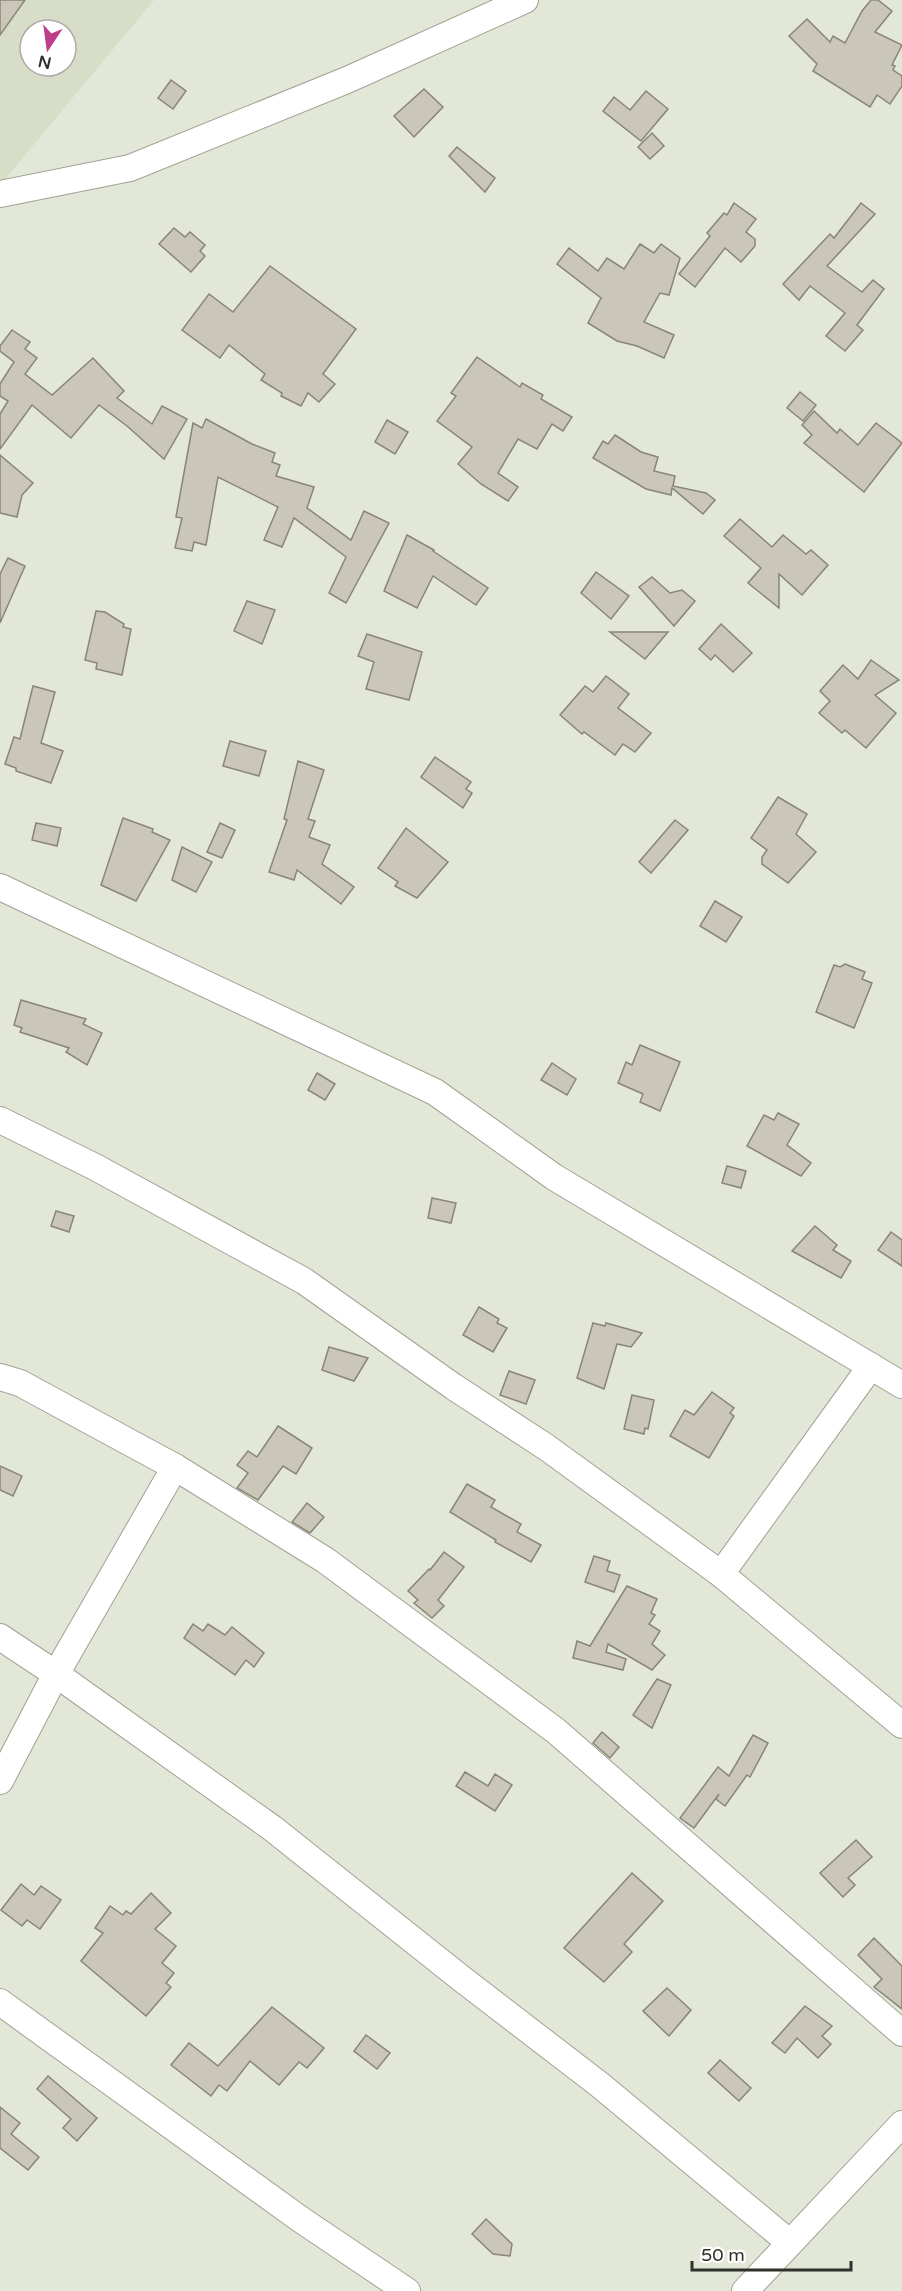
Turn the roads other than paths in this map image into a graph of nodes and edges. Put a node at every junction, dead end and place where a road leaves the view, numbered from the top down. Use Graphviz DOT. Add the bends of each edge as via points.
graph roads {
  1 [pos="525,0"];
  2 [pos="0,194"];
  3 [pos="0,887"];
  4 [pos="0,1120"];
  5 [pos="871,1366"];
  6 [pos="0,1377"];
  7 [pos="902,1384"];
  8 [pos="175,1467"];
  9 [pos="721,1574"];
  10 [pos="0,1637"];
  11 [pos="56,1674"];
  12 [pos="902,1725"];
  13 [pos="0,1781"];
  14 [pos="0,2002"];
  15 [pos="902,2033"];
  16 [pos="902,2124"];
  17 [pos="790,2243"];
  18 [pos="407,2291"];
  19 [pos="745,2291"];
  1 -- 2 [label="street" via="347,80 130,168"];
  3 -- 5 [label="street" via="435,1092 554,1178"];
  4 -- 9 [label="street" via="304,1281 454,1388 546,1447"];
  5 -- 7 [label="street"];
  5 -- 9 [label="street"];
  6 -- 8 [label="street" via="20,1383"];
  8 -- 11 [label="street"];
  8 -- 15 [label="street" via="325,1560 556,1731"];
  9 -- 12 [label="street"];
  10 -- 11 [label="street"];
  11 -- 13 [label="street"];
  11 -- 17 [label="street" via="272,1828 600,2085"];
  14 -- 18 [label="street" via="300,2220"];
  16 -- 17 [label="street"];
  17 -- 19 [label="street"];
}
